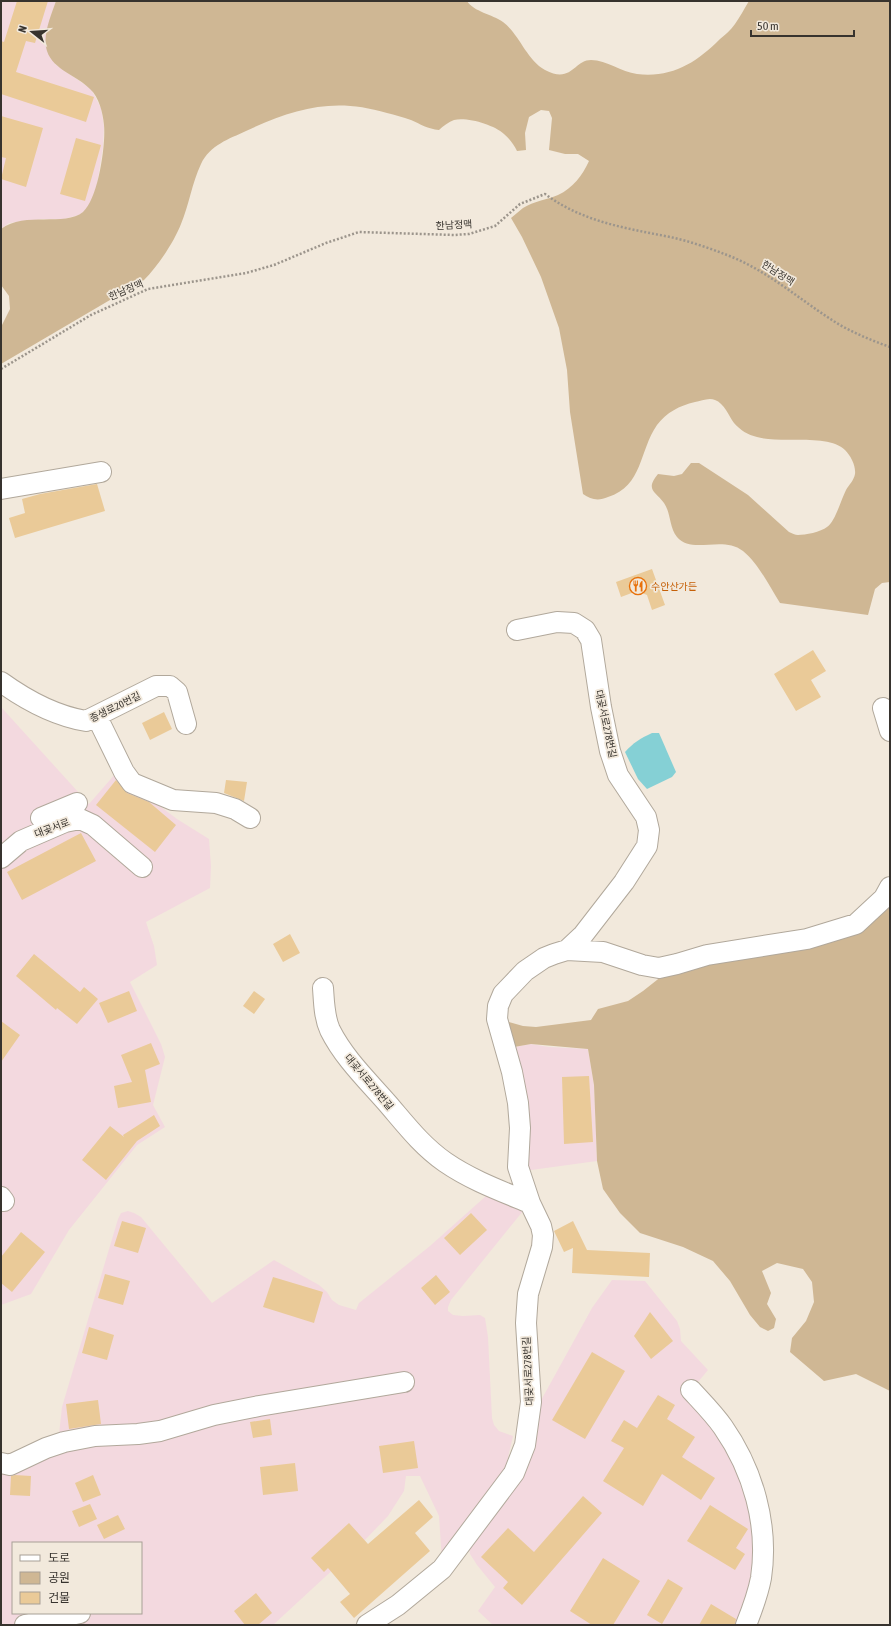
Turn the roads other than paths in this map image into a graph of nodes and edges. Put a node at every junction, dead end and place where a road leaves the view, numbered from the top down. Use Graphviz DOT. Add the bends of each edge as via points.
graph roads {
  1 [pos="101,472"];
  2 [pos="1,489"];
  3 [pos="517,630"];
  4 [pos="1,682"];
  5 [pos="883,708"];
  6 [pos="97,717"];
  7 [pos="186,724"];
  8 [pos="890,731"];
  9 [pos="77,803"];
  10 [pos="250,818"];
  11 [pos="1,840"];
  12 [pos="1,858"];
  13 [pos="142,867"];
  14 [pos="890,887"];
  15 [pos="567,950"];
  16 [pos="323,988"];
  17 [pos="530,1203"];
  18 [pos="404,1382"];
  19 [pos="691,1390"];
  20 [pos="1,1463"];
  21 [pos="75,1614"];
  22 [pos="25,1625"];
  23 [pos="367,1625"];
  24 [pos="746,1625"];
  1 -- 2 [label="lane"];
  3 -- 15 [label="lane, 대곶서로278번길" via="557,622 574,622 585,630 592,640 610,751 618,775 646,817 649,830 647,846 624,882 583,935"];
  4 -- 6 [label="lane, 종생로20번길" via="43,707 74,719 86,722"];
  5 -- 8 [label="lane"];
  6 -- 7 [label="lane, 종생로20번길" via="156,686 170,686 177,692"];
  6 -- 10 [label="lane" via="132,783 173,800 216,803 235,809"];
  9 -- 11 [label="lane" via="26,824"];
  12 -- 13 [label="lane, 대곶서로" via="21,841 65,822 80,819 93,825"];
  14 -- 15 [label="lane, 대곶서로278번길" via="884,898 856,924 807,939 707,955 659,968 603,952"];
  15 -- 17 [label="lane, 대곶서로278번길" via="544,958 525,971 503,994 498,1006 497,1019 519,1109 518,1167"];
  16 -- 17 [label="lane, 대곶서로278번길" via="329,1028 339,1046 424,1146 486,1185"];
  17 -- 23 [label="lane, 대곶서로278번길" via="543,1234 542,1247 528,1294 526,1323 531,1402 529,1424 520,1460 514,1473 442,1570 398,1605"];
  18 -- 20 [label="lane" via="237,1410 160,1431 95,1436 64,1442 10,1465"];
  19 -- 24 [label="lane" via="712,1412 732,1441 745,1465 756,1498 763,1561 758,1594"];
  21 -- 22 [label="lane"];
}
